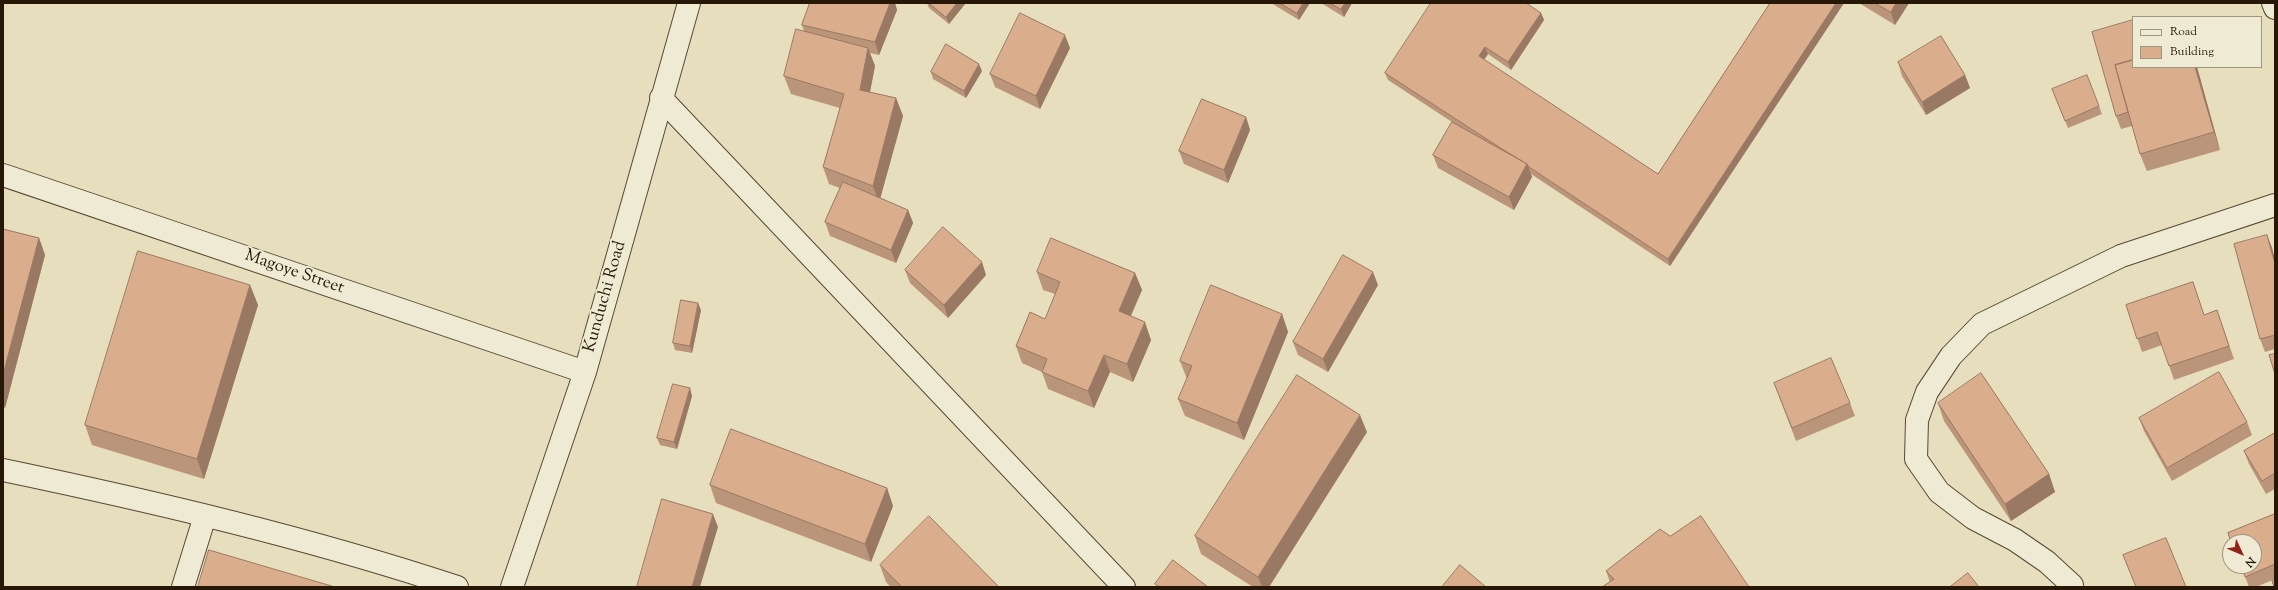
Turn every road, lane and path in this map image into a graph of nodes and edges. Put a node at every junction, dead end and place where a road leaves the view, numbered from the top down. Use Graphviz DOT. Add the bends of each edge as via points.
graph roads {
  1 [pos="689,3"];
  2 [pos="2273,3"];
  3 [pos="2275,8"];
  4 [pos="661,98"];
  5 [pos="3,175"];
  6 [pos="2275,205"];
  7 [pos="585,372"];
  8 [pos="3,470"];
  9 [pos="205,516"];
  10 [pos="2072,585"];
  11 [pos="182,587"];
  12 [pos="457,587"];
  13 [pos="512,587"];
  14 [pos="1124,587"];
  1 -- 4 [label="street, Kunduchi Road"];
  2 -- 3 [label="street"];
  4 -- 7 [label="street, Kunduchi Road"];
  4 -- 14 [label="street"];
  5 -- 7 [label="street, Magoye Street"];
  6 -- 10 [label="street" via="2121,256 1982,324 1951,356 1927,392 1917,420 1916,459 1939,492 1973,518 2015,540 2047,562"];
  7 -- 13 [label="street, Kunduchi Road"];
  8 -- 9 [label="street"];
  9 -- 11 [label="street"];
  9 -- 12 [label="street" via="375,560"];
}
